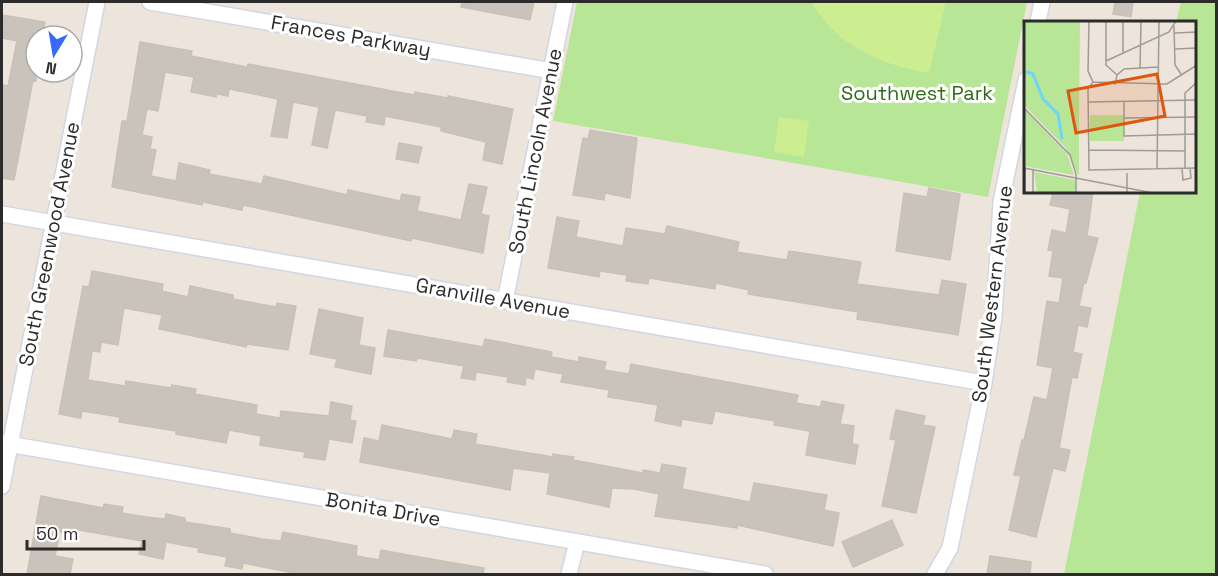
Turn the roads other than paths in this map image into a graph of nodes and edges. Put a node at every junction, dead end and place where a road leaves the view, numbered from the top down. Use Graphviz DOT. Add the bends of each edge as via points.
graph roads {
  1 [pos="97,2"];
  2 [pos="150,2"];
  3 [pos="566,2"];
  4 [pos="1042,2"];
  5 [pos="1038,21"];
  6 [pos="552,71"];
  7 [pos="1024,90"];
  8 [pos="2,214"];
  9 [pos="53,223"];
  10 [pos="505,301"];
  11 [pos="984,383"];
  12 [pos="6,444"];
  13 [pos="2,486"];
  14 [pos="577,542"];
  15 [pos="569,574"];
  16 [pos="765,574"];
  17 [pos="935,574"];
  1 -- 9 [label="street, South Greenwood Avenue"];
  2 -- 6 [label="street, Frances Parkway"];
  3 -- 6 [label="street, South Lincoln Avenue"];
  4 -- 5 [label="street"];
  6 -- 10 [label="street, South Lincoln Avenue"];
  7 -- 11 [label="street, South Western Avenue" via="1001,202 994,317"];
  8 -- 9 [label="street, Granville Avenue"];
  9 -- 10 [label="street, Granville Avenue"];
  9 -- 12 [label="street, South Greenwood Avenue"];
  10 -- 11 [label="street, Granville Avenue"];
  11 -- 17 [label="street, South Western Avenue" via="950,548"];
  12 -- 13 [label="street, South Greenwood Avenue"];
  12 -- 14 [label="street, Bonita Drive"];
  14 -- 15 [label="street"];
  14 -- 16 [label="street, Bonita Drive"];
}
